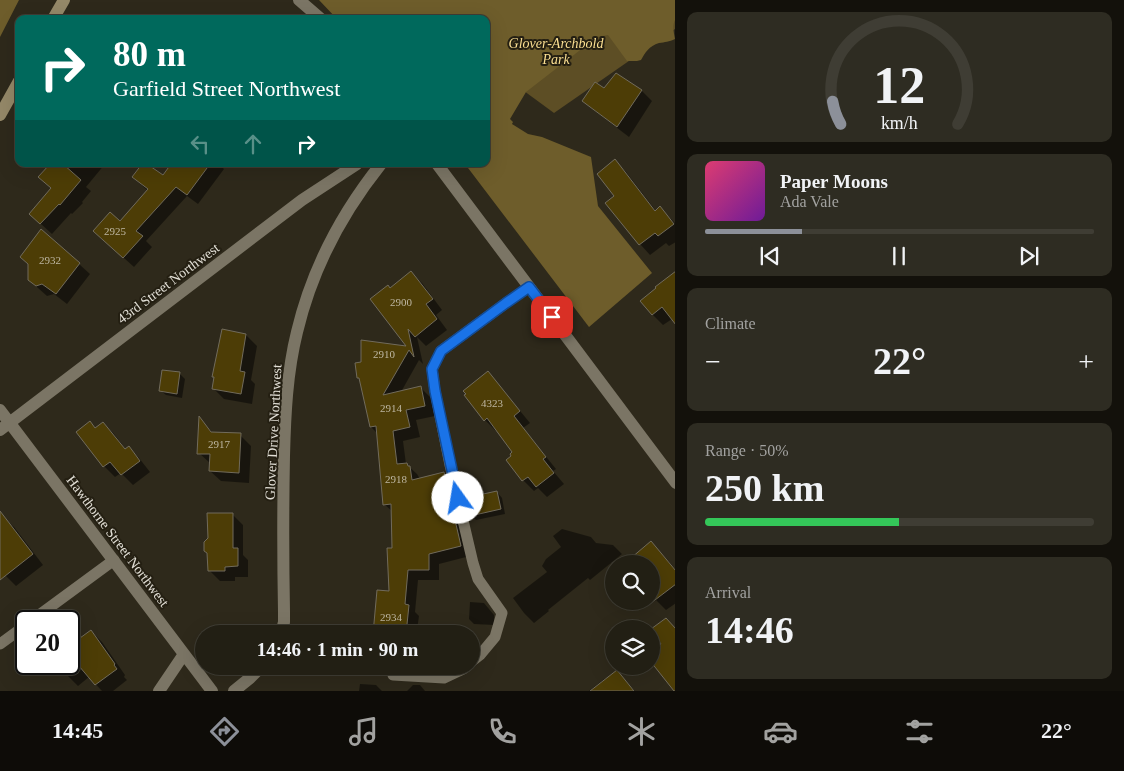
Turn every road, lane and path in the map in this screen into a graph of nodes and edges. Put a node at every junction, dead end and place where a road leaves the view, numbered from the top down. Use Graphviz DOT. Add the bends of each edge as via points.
graph roads {
  1 [pos="64,0"];
  2 [pos="299,0"];
  3 [pos="55,15"];
  4 [pos="316,15"];
  5 [pos="15,88"];
  6 [pos="0,115"];
  7 [pos="352,167"];
  8 [pos="379,167"];
  9 [pos="439,167"];
  10 [pos="529,287"];
  11 [pos="0,410"];
  12 [pos="5,426"];
  13 [pos="675,483"];
  14 [pos="114,560"];
  15 [pos="46,610"];
  16 [pos="282,625"];
  17 [pos="15,633"];
  18 [pos="0,644"];
  19 [pos="184,654"];
  20 [pos="480,655"];
  21 [pos="253,675"];
  22 [pos="393,675"];
  23 [pos="450,675"];
  24 [pos="158,691"];
  25 [pos="212,691"];
  26 [pos="234,691"];
  1 -- 3 [label="street"];
  2 -- 4 [label="street"];
  5 -- 6 [label="street"];
  7 -- 12 [label="street, 43rd Street Northwest" via="302,200"];
  8 -- 16 [label="street, Glover Drive Northwest" via="338,226 316,272 294,344 285,437"];
  9 -- 10 [label="street"];
  10 -- 13 [label="street"];
  10 -- 20 [label="lane" via="441,351 432,369 473,563 478,579 502,613 495,637"];
  11 -- 12 [label="street, Hawthorne Street Northwest"];
  12 -- 14 [label="street, Hawthorne Street Northwest"];
  14 -- 15 [label="lane"];
  14 -- 19 [label="street, Hawthorne Street Northwest"];
  17 -- 18 [label="lane"];
  19 -- 24 [label="street"];
  19 -- 25 [label="street, Hawthorne Street Northwest"];
  21 -- 26 [label="street"];
  22 -- 23 [label="lane" via="444,678"];
}
